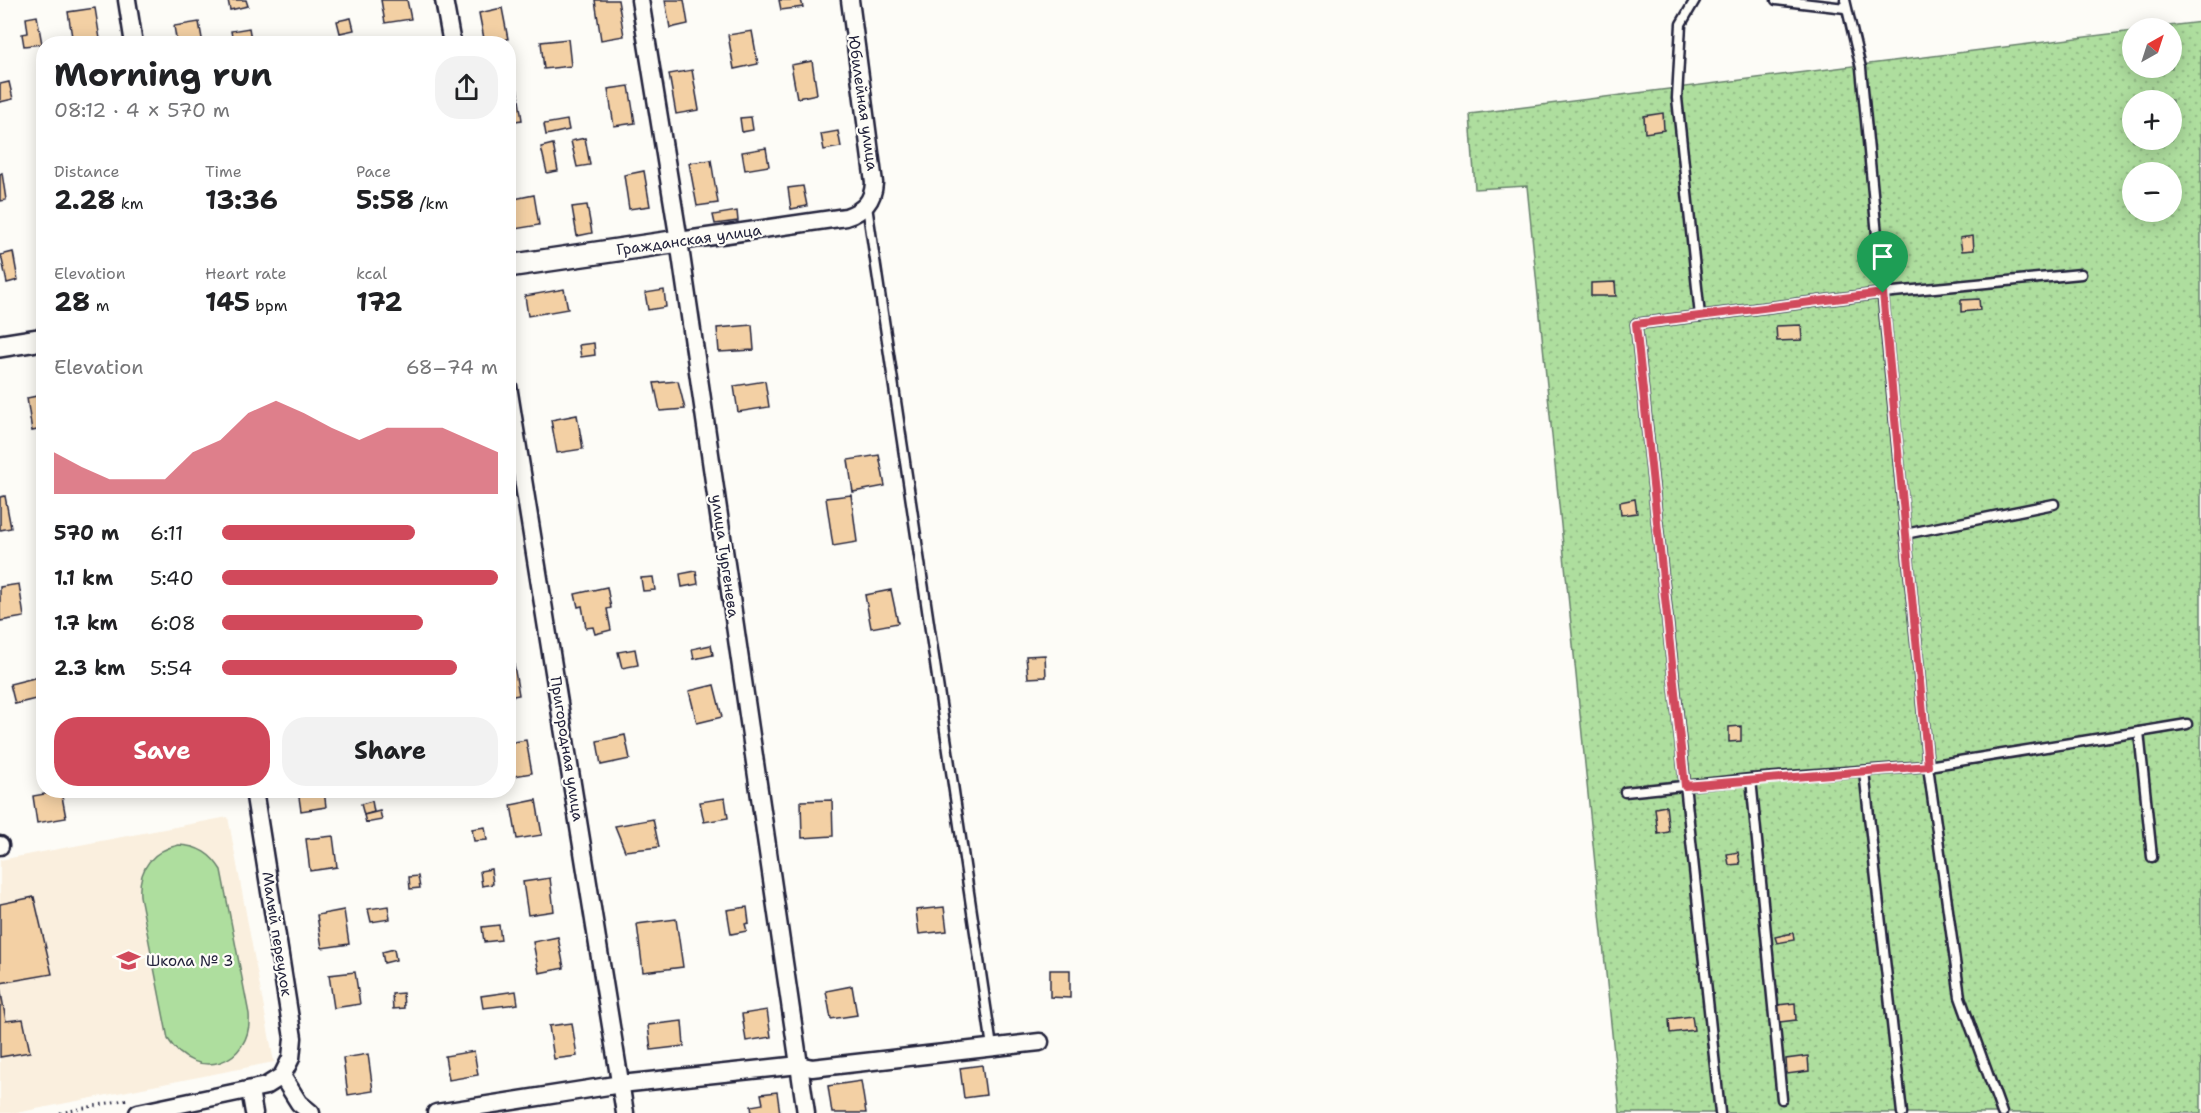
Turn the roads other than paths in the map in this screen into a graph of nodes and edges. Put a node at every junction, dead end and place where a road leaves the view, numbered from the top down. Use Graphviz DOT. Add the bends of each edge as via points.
graph roads {
  1 [pos="127,0"];
  2 [pos="444,0"];
  3 [pos="640,0"];
  4 [pos="850,0"];
  5 [pos="1695,0"];
  6 [pos="1776,0"];
  7 [pos="1845,4"];
  8 [pos="133,36"];
  9 [pos="451,36"];
  10 [pos="867,205"];
  11 [pos="679,241"];
  12 [pos="516,265"];
  13 [pos="2081,274"];
  14 [pos="1883,293"];
  15 [pos="1700,316"];
  16 [pos="36,340"];
  17 [pos="0,346"];
  18 [pos="516,435"];
  19 [pos="2054,504"];
  20 [pos="1905,534"];
  21 [pos="2187,724"];
  22 [pos="2139,732"];
  23 [pos="1928,766"];
  24 [pos="1864,771"];
  25 [pos="1751,779"];
  26 [pos="1685,786"];
  27 [pos="1625,792"];
  28 [pos="255,798"];
  29 [pos="2152,857"];
  30 [pos="1040,1042"];
  31 [pos="992,1047"];
  32 [pos="799,1065"];
  33 [pos="282,1076"];
  34 [pos="621,1084"];
  35 [pos="250,1090"];
  36 [pos="1782,1099"];
  37 [pos="138,1113"];
  38 [pos="254,1113"];
  39 [pos="311,1113"];
  40 [pos="435,1113"];
  41 [pos="625,1113"];
  42 [pos="806,1113"];
  43 [pos="1720,1113"];
  44 [pos="1902,1113"];
  45 [pos="2002,1113"];
  1 -- 8 [label="street"];
  2 -- 9 [label="street"];
  3 -- 11 [label="street, улица Тургенева"];
  4 -- 10 [label="street, Юбилейная улица" via="874,183"];
  5 -- 15 [label="lane" via="1680,24 1677,98"];
  6 -- 7 [label="lane"];
  7 -- 14 [label="lane" via="1861,68"];
  10 -- 11 [label="street, Гражданская улица" via="846,217"];
  10 -- 31 [label="lane"];
  11 -- 12 [label="street, Гражданская улица"];
  11 -- 32 [label="street, улица Тургенева"];
  13 -- 14 [label="lane"];
  14 -- 15 [label="lane"];
  14 -- 20 [label="lane"];
  15 -- 26 [label="lane" via="1636,324"];
  16 -- 17 [label="street"];
  18 -- 34 [label="street, Пригородная улица"];
  19 -- 20 [label="lane"];
  20 -- 23 [label="lane"];
  21 -- 22 [label="lane"];
  22 -- 23 [label="lane"];
  22 -- 29 [label="lane"];
  23 -- 24 [label="lane"];
  23 -- 45 [label="lane" via="1960,997"];
  24 -- 25 [label="lane"];
  24 -- 44 [label="lane"];
  25 -- 26 [label="lane"];
  25 -- 36 [label="lane"];
  26 -- 27 [label="lane"];
  26 -- 43 [label="lane"];
  28 -- 33 [label="street, Малый переулок" via="293,1038 291,1058"];
  30 -- 31 [label="street"];
  31 -- 32 [label="street" via="812,1068"];
  32 -- 34 [label="street"];
  32 -- 42 [label="street, улица Тургенева"];
  33 -- 35 [label="street"];
  33 -- 39 [label="street" via="299,1103"];
  34 -- 40 [label="street"];
  34 -- 41 [label="street, Пригородная улица"];
  35 -- 37 [label="street"];
  35 -- 38 [label="street"];
}
